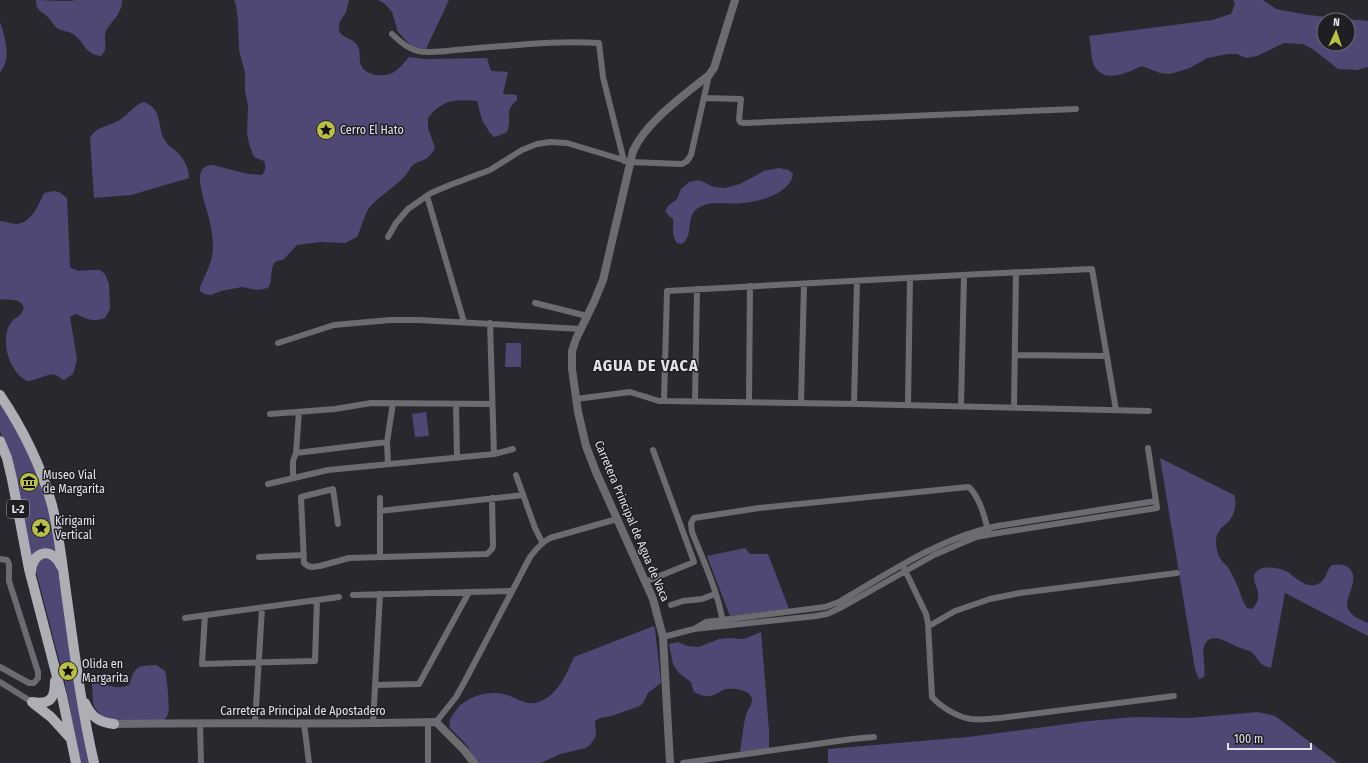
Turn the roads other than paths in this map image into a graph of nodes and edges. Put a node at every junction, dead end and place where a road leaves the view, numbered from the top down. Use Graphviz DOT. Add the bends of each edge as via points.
graph roads {
  1 [pos="735,0"];
  2 [pos="392,34"];
  3 [pos="709,75"];
  4 [pos="704,98"];
  5 [pos="1076,109"];
  6 [pos="627,161"];
  7 [pos="426,196"];
  8 [pos="388,237"];
  9 [pos="1016,272"];
  10 [pos="964,275"];
  11 [pos="910,278"];
  12 [pos="857,282"];
  13 [pos="804,284"];
  14 [pos="750,286"];
  15 [pos="697,289"];
  16 [pos="535,303"];
  17 [pos="587,316"];
  18 [pos="464,322"];
  19 [pos="490,323"];
  20 [pos="581,329"];
  21 [pos="278,342"];
  22 [pos="1015,355"];
  23 [pos="1107,356"];
  24 [pos="0,395"];
  25 [pos="576,399"];
  26 [pos="664,401"];
  27 [pos="694,401"];
  28 [pos="749,402"];
  29 [pos="393,403"];
  30 [pos="801,403"];
  31 [pos="456,404"];
  32 [pos="492,404"];
  33 [pos="854,404"];
  34 [pos="908,405"];
  35 [pos="961,406"];
  36 [pos="1014,408"];
  37 [pos="1116,410"];
  38 [pos="1148,411"];
  39 [pos="299,412"];
  40 [pos="270,414"];
  41 [pos="0,441"];
  42 [pos="387,442"];
  43 [pos="1148,448"];
  44 [pos="513,449"];
  45 [pos="652,450"];
  46 [pos="296,453"];
  47 [pos="494,454"];
  48 [pos="457,458"];
  49 [pos="388,464"];
  50 [pos="516,475"];
  51 [pos="293,478"];
  52 [pos="268,484"];
  53 [pos="523,494"];
  54 [pos="380,498"];
  55 [pos="492,498"];
  56 [pos="380,511"];
  57 [pos="617,519"];
  58 [pos="338,524"];
  59 [pos="988,531"];
  60 [pos="542,542"];
  61 [pos="304,555"];
  62 [pos="259,557"];
  63 [pos="380,557"];
  64 [pos="0,559"];
  65 [pos="904,568"];
  66 [pos="63,572"];
  67 [pos="1177,574"];
  68 [pos="31,578"];
  69 [pos="645,582"];
  70 [pos="512,591"];
  71 [pos="469,592"];
  72 [pos="380,594"];
  73 [pos="715,594"];
  74 [pos="353,595"];
  75 [pos="339,597"];
  76 [pos="317,600"];
  77 [pos="671,605"];
  78 [pos="262,608"];
  79 [pos="205,615"];
  80 [pos="184,618"];
  81 [pos="723,623"];
  82 [pos="929,626"];
  83 [pos="663,637"];
  84 [pos="258,662"];
  85 [pos="54,665"];
  86 [pos="0,667"];
  87 [pos="0,682"];
  88 [pos="375,685"];
  89 [pos="80,687"];
  90 [pos="1174,696"];
  91 [pos="32,702"];
  92 [pos="255,722"];
  93 [pos="432,722"];
  94 [pos="200,723"];
  95 [pos="304,723"];
  96 [pos="114,724"];
  97 [pos="374,724"];
  98 [pos="874,737"];
  99 [pos="71,740"];
  100 [pos="92,751"];
  101 [pos="76,763"];
  102 [pos="94,763"];
  103 [pos="202,763"];
  104 [pos="309,763"];
  105 [pos="428,763"];
  106 [pos="474,763"];
  107 [pos="670,763"];
  108 [pos="683,763"];
  1 -- 3 [label="street, Carretera Principal de Agua de Vaca" via="719,56"];
  2 -- 6 [label="street" via="402,43 418,51 551,42 599,43 603,77"];
  3 -- 4 [label="street"];
  3 -- 6 [label="street, Carretera Principal de Agua de Vaca" via="645,131"];
  4 -- 5 [label="street" via="741,99 739,120 744,123"];
  4 -- 6 [label="street" via="691,155 687,161 676,164"];
  6 -- 7 [label="street" via="567,143 537,144 522,150 490,170"];
  6 -- 17 [label="street, Carretera Principal de Agua de Vaca" via="603,280"];
  7 -- 8 [label="street" via="408,209"];
  7 -- 18 [label="street"];
  9 -- 10 [label="street"];
  9 -- 22 [label="street"];
  9 -- 23 [label="street" via="1092,269"];
  10 -- 11 [label="street"];
  10 -- 35 [label="street"];
  11 -- 12 [label="street"];
  11 -- 34 [label="street"];
  12 -- 13 [label="street"];
  12 -- 33 [label="street"];
  13 -- 14 [label="street"];
  13 -- 30 [label="street"];
  14 -- 15 [label="street"];
  14 -- 28 [label="street"];
  15 -- 26 [label="street" via="667,291"];
  15 -- 27 [label="street"];
  16 -- 17 [label="street"];
  17 -- 20 [label="street, Carretera Principal de Agua de Vaca"];
  18 -- 19 [label="street"];
  18 -- 21 [label="street" via="355,322 334,325"];
  19 -- 20 [label="street"];
  19 -- 32 [label="street"];
  20 -- 25 [label="street, Carretera Principal de Agua de Vaca" via="572,358"];
  22 -- 23 [label="street"];
  22 -- 36 [label="street"];
  23 -- 37 [label="street"];
  24 -- 66 [label="main road" via="22,431 46,486 56,524"];
  25 -- 26 [label="street" via="630,392"];
  25 -- 57 [label="street, Carretera Principal de Agua de Vaca" via="586,446"];
  26 -- 27 [label="street"];
  27 -- 28 [label="street"];
  28 -- 30 [label="street"];
  29 -- 31 [label="street"];
  29 -- 39 [label="street" via="372,403"];
  29 -- 42 [label="street"];
  30 -- 33 [label="street"];
  31 -- 32 [label="street"];
  31 -- 48 [label="street"];
  32 -- 47 [label="street"];
  33 -- 34 [label="street"];
  34 -- 35 [label="street"];
  35 -- 36 [label="street"];
  36 -- 37 [label="street"];
  37 -- 38 [label="street"];
  39 -- 40 [label="street"];
  39 -- 46 [label="street"];
  41 -- 68 [label="main road, L-2" via="15,492"];
  42 -- 46 [label="street"];
  42 -- 49 [label="street"];
  43 -- 59 [label="street" via="1157,504"];
  44 -- 47 [label="street"];
  45 -- 69 [label="street" via="694,562"];
  46 -- 51 [label="street"];
  47 -- 48 [label="street"];
  48 -- 49 [label="street"];
  49 -- 51 [label="street" via="328,470"];
  50 -- 53 [label="street"];
  51 -- 52 [label="street"];
  53 -- 55 [label="street"];
  53 -- 60 [label="street"];
  54 -- 56 [label="street"];
  55 -- 56 [label="street"];
  55 -- 63 [label="street" via="494,541 489,553"];
  56 -- 63 [label="street"];
  57 -- 60 [label="street"];
  57 -- 69 [label="street, Carretera Principal de Agua de Vaca"];
  58 -- 61 [label="street" via="334,489 301,497"];
  59 -- 65 [label="street" via="975,531 955,538 931,549"];
  59 -- 73 [label="street" via="974,493 968,487 759,508 698,517 692,520 691,528"];
  60 -- 70 [label="street" via="530,557"];
  61 -- 62 [label="street"];
  61 -- 63 [label="street" via="304,563 312,567 349,558"];
  64 -- 86 [label="street" via="7,560 9,564 9,581 38,678 34,683 29,683"];
  65 -- 81 [label="street" via="825,607"];
  65 -- 82 [label="street"];
  66 -- 68 [label="main road" via="54,556 41,554 33,560"];
  66 -- 89 [label="main road"];
  67 -- 82 [label="street" via="990,599 955,611"];
  68 -- 85 [label="main road, L-2"];
  69 -- 83 [label="street, Carretera Principal de Agua de Vaca"];
  70 -- 71 [label="street"];
  70 -- 93 [label="street" via="456,697"];
  71 -- 72 [label="street"];
  71 -- 88 [label="street" via="419,684"];
  72 -- 74 [label="street"];
  72 -- 88 [label="street"];
  73 -- 77 [label="street"];
  73 -- 81 [label="street"];
  75 -- 76 [label="street"];
  76 -- 78 [label="street"];
  76 -- 84 [label="street" via="316,661"];
  78 -- 79 [label="street"];
  78 -- 84 [label="street"];
  79 -- 80 [label="street"];
  79 -- 84 [label="street" via="202,664"];
  81 -- 83 [label="street" via="706,622 694,629"];
  82 -- 90 [label="street" via="932,696 943,707 961,717 1000,718"];
  83 -- 107 [label="street, Carretera Principal de Agua de Vaca"];
  84 -- 92 [label="street"];
  85 -- 91 [label="main road" via="54,694 46,703"];
  85 -- 99 [label="main road, L-2"];
  87 -- 91 [label="street"];
  88 -- 97 [label="street"];
  89 -- 96 [label="main road" via="93,717"];
  89 -- 100 [label="main road"];
  91 -- 99 [label="main road" via="51,717"];
  92 -- 94 [label="street, Carretera Principal de Apostadero"];
  92 -- 95 [label="street, Carretera Principal de Apostadero"];
  93 -- 97 [label="street, Carretera Principal de Apostadero"];
  93 -- 105 [label="street"];
  93 -- 106 [label="street" via="464,750"];
  94 -- 96 [label="street, Carretera Principal de Apostadero"];
  94 -- 103 [label="street"];
  95 -- 97 [label="street, Carretera Principal de Apostadero"];
  95 -- 104 [label="street"];
  96 -- 100 [label="main road" via="104,725 94,732"];
  98 -- 108 [label="street"];
  99 -- 101 [label="main road, L-2"];
  100 -- 102 [label="main road"];
}
